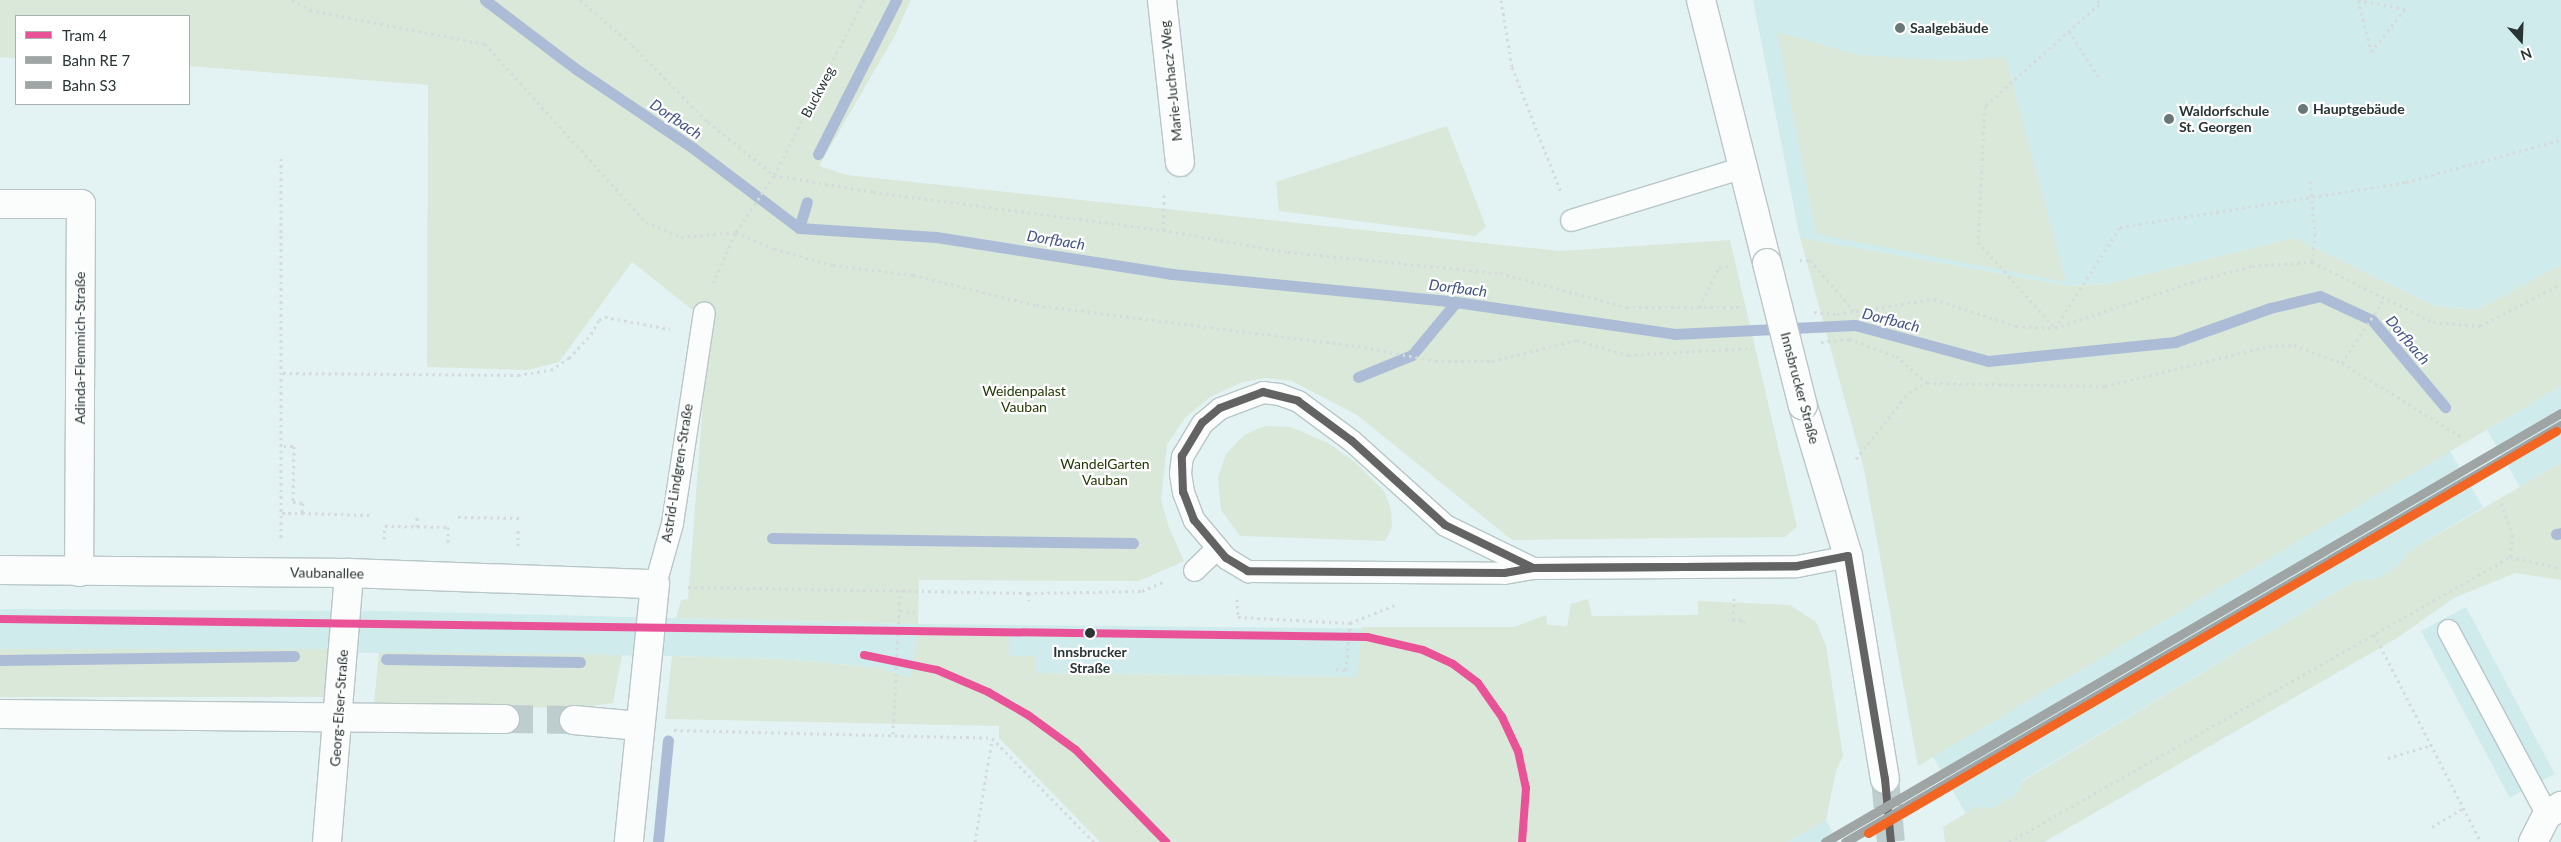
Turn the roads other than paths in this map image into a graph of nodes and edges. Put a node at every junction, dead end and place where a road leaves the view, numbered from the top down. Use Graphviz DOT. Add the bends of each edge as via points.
graph roads {
  1 [pos="1162,0"];
  2 [pos="1701,0"];
  3 [pos="1180,162"];
  4 [pos="1743,167"];
  5 [pos="0,204"];
  6 [pos="1571,220"];
  7 [pos="704,312"];
  8 [pos="1216,549"];
  9 [pos="1848,556"];
  10 [pos="1533,568"];
  11 [pos="0,570"];
  12 [pos="1194,570"];
  13 [pos="79,572"];
  14 [pos="349,573"];
  15 [pos="654,584"];
  16 [pos="2448,630"];
  17 [pos="0,714"];
  18 [pos="339,718"];
  19 [pos="505,718"];
  20 [pos="574,720"];
  21 [pos="639,726"];
  22 [pos="1885,779"];
  23 [pos="2554,810"];
  24 [pos="327,842"];
  25 [pos="629,842"];
  26 [pos="2533,842"];
  1 -- 3 [label="street, Marie-Juchacz-Weg"];
  2 -- 4 [label="street, Innsbrucker Straße"];
  4 -- 6 [label="lane"];
  4 -- 9 [label="street, Innsbrucker Straße, bridge" via="1803,406"];
  5 -- 13 [label="street, Adinda-Flemmich-Straße" via="81,204"];
  7 -- 15 [label="lane, Astrid-Lindgren-Straße" via="672,523"];
  8 -- 10 [label="lane" via="1248,571 1504,573"];
  8 -- 10 [label="lane" via="1194,520 1183,492 1182,456 1202,422 1220,408 1262,392 1298,401 1320,415 1445,525"];
  8 -- 12 [label="lane"];
  9 -- 10 [label="lane" via="1797,566"];
  9 -- 22 [label="street, Innsbrucker Straße"];
  11 -- 13 [label="street, Vaubanallee"];
  13 -- 14 [label="street, Vaubanallee"];
  14 -- 15 [label="street, Vaubanallee"];
  14 -- 18 [label="street, Georg-Elser-Straße"];
  15 -- 21 [label="street, Astrid-Lindgren-Straße"];
  16 -- 23 [label="lane"];
  17 -- 18 [label="street"];
  18 -- 19 [label="street"];
  18 -- 24 [label="street, Georg-Elser-Straße"];
  20 -- 21 [label="street"];
  21 -- 25 [label="street, Astrid-Lindgren-Straße"];
  23 -- 26 [label="street"];
}
